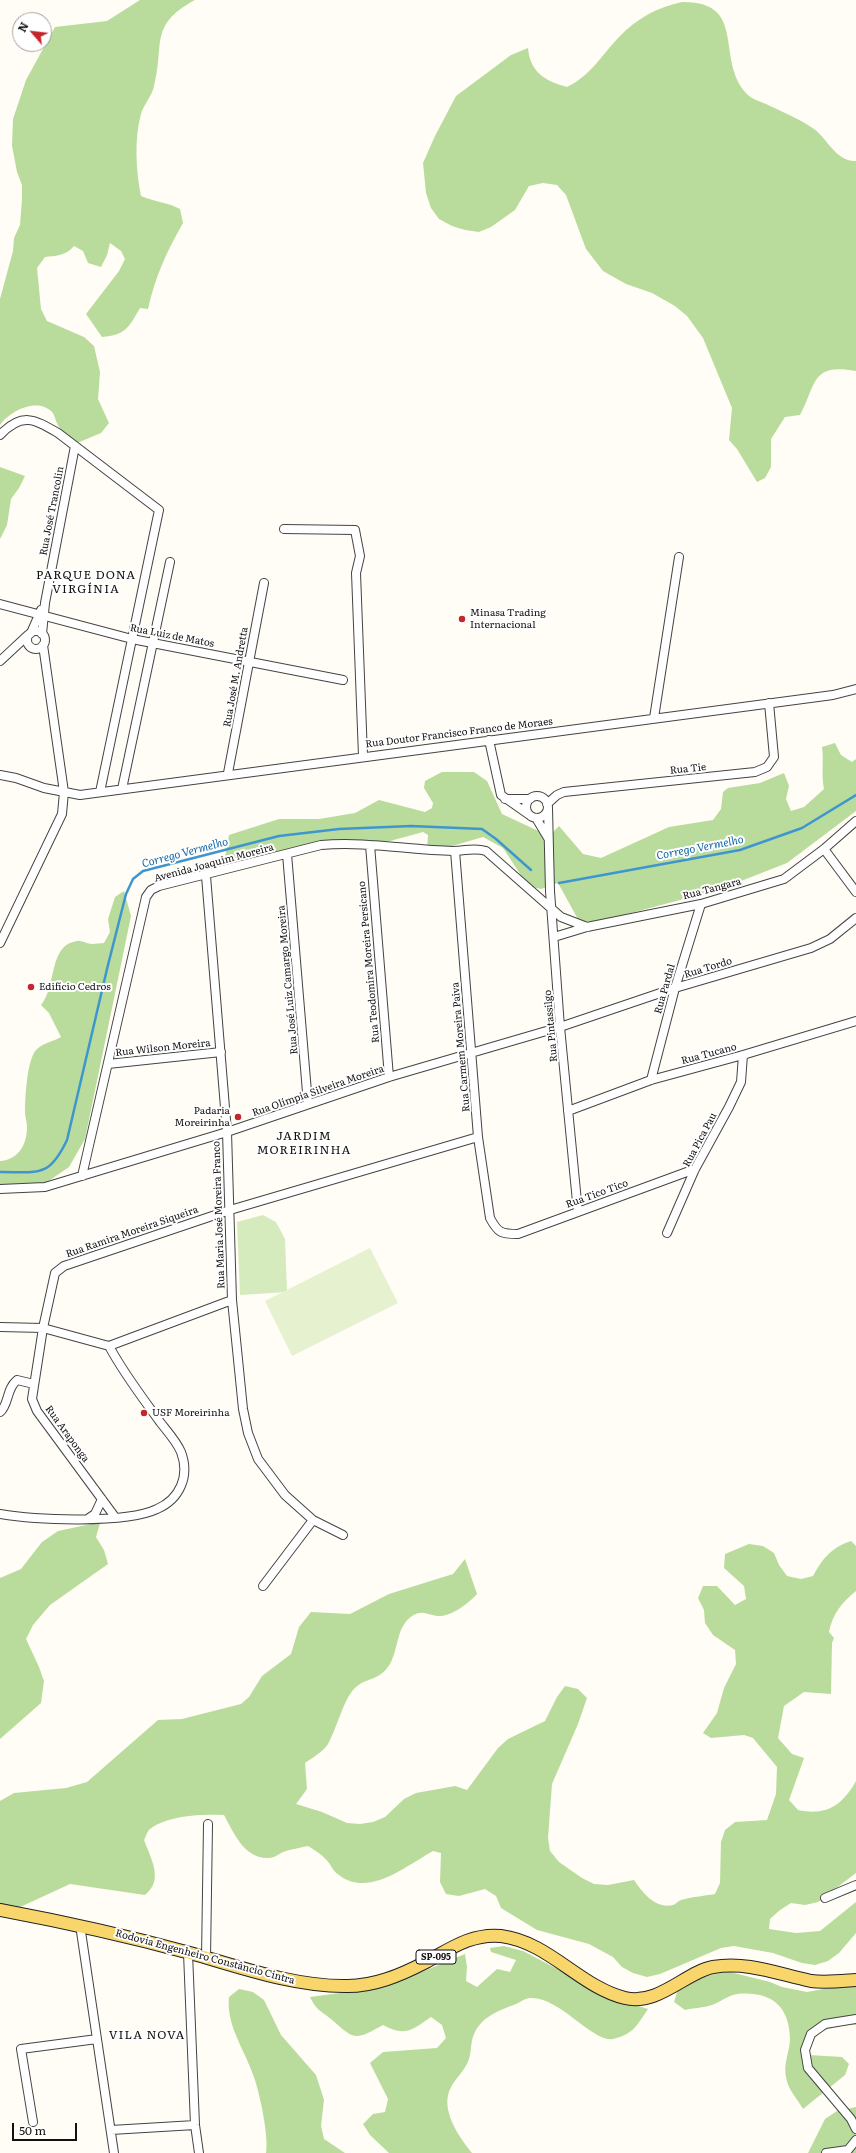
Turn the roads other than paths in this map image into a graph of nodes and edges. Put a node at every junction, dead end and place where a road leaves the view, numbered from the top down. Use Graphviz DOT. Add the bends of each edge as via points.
graph roads {
  1 [pos="0,434"];
  2 [pos="75,446"];
  3 [pos="284,530"];
  4 [pos="679,557"];
  5 [pos="170,562"];
  6 [pos="264,583"];
  7 [pos="0,604"];
  8 [pos="42,615"];
  9 [pos="29,634"];
  10 [pos="42,634"];
  11 [pos="132,639"];
  12 [pos="153,643"];
  13 [pos="16,647"];
  14 [pos="36,647"];
  15 [pos="0,661"];
  16 [pos="249,662"];
  17 [pos="343,680"];
  18 [pos="856,689"];
  19 [pos="769,703"];
  20 [pos="654,718"];
  21 [pos="489,740"];
  22 [pos="363,756"];
  23 [pos="228,774"];
  24 [pos="0,775"];
  25 [pos="122,789"];
  26 [pos="64,792"];
  27 [pos="100,792"];
  28 [pos="505,799"];
  29 [pos="530,799"];
  30 [pos="547,806"];
  31 [pos="532,816"];
  32 [pos="856,821"];
  33 [pos="549,839"];
  34 [pos="370,845"];
  35 [pos="824,849"];
  36 [pos="455,851"];
  37 [pos="287,854"];
  38 [pos="206,876"];
  39 [pos="550,891"];
  40 [pos="856,892"];
  41 [pos="532,893"];
  42 [pos="701,904"];
  43 [pos="552,910"];
  44 [pos="856,918"];
  45 [pos="587,927"];
  46 [pos="554,937"];
  47 [pos="0,943"];
  48 [pos="675,988"];
  49 [pos="856,1021"];
  50 [pos="560,1027"];
  51 [pos="221,1052"];
  52 [pos="471,1053"];
  53 [pos="743,1055"];
  54 [pos="108,1064"];
  55 [pos="389,1077"];
  56 [pos="651,1080"];
  57 [pos="308,1104"];
  58 [pos="568,1110"];
  59 [pos="227,1132"];
  60 [pos="478,1137"];
  61 [pos="695,1169"];
  62 [pos="82,1176"];
  63 [pos="0,1189"];
  64 [pos="230,1210"];
  65 [pos="578,1212"];
  66 [pos="667,1233"];
  67 [pos="506,1234"];
  68 [pos="232,1300"];
  69 [pos="0,1328"];
  70 [pos="43,1328"];
  71 [pos="110,1346"];
  72 [pos="34,1384"];
  73 [pos="0,1412"];
  74 [pos="102,1499"];
  75 [pos="0,1514"];
  76 [pos="115,1517"];
  77 [pos="89,1518"];
  78 [pos="313,1520"];
  79 [pos="342,1535"];
  80 [pos="263,1586"];
  81 [pos="208,1824"];
  82 [pos="856,1885"];
  83 [pos="825,1898"];
  84 [pos="0,1910"];
  85 [pos="80,1925"];
  86 [pos="188,1953"];
  87 [pos="206,1958"];
  88 [pos="856,1980"];
  89 [pos="856,2019"];
  90 [pos="97,2039"];
  91 [pos="32,2122"];
  92 [pos="195,2125"];
  93 [pos="856,2129"];
  94 [pos="111,2130"];
  95 [pos="856,2140"];
  96 [pos="114,2153"];
  97 [pos="199,2153"];
  98 [pos="826,2153"];
  1 -- 2 [label="street" via="19,420 31,420 58,433"];
  2 -- 8 [label="street, Rua José Trancolin"];
  2 -- 11 [label="street" via="159,510"];
  3 -- 22 [label="street" via="356,530 360,556 356,573"];
  4 -- 20 [label="street"];
  5 -- 12 [label="street"];
  6 -- 16 [label="street, Rua José M. Andretta"];
  7 -- 8 [label="street, Rua Luiz de Matos"];
  8 -- 9 [label="street, Rua José Trancolin"];
  8 -- 10 [label="street, Rua José Trancolin"];
  8 -- 11 [label="street, Rua Luiz de Matos"];
  9 -- 10 [label="street" via="35,631"];
  9 -- 13 [label="street"];
  9 -- 14 [label="street" via="26,639"];
  10 -- 14 [label="street" via="45,641"];
  11 -- 12 [label="street, Rua Luiz de Matos"];
  11 -- 27 [label="street"];
  12 -- 16 [label="street, Rua Luiz de Matos"];
  12 -- 25 [label="street"];
  13 -- 14 [label="street"];
  13 -- 15 [label="street"];
  14 -- 26 [label="street" via="46,665"];
  16 -- 17 [label="street, Rua Luiz de Matos"];
  16 -- 23 [label="street, Rua José M. Andretta"];
  18 -- 19 [label="street, Rua Doutor Francisco Franco de Moraes" via="833,695"];
  19 -- 20 [label="street, Rua Doutor Francisco Franco de Moraes"];
  19 -- 30 [label="street, Rua Tie" via="774,757 767,767 748,773 564,792 557,795"];
  20 -- 21 [label="street, Rua Doutor Francisco Franco de Moraes"];
  21 -- 22 [label="street, Rua Doutor Francisco Franco de Moraes"];
  21 -- 28 [label="street" via="500,789"];
  22 -- 23 [label="street, Rua Doutor Francisco Franco de Moraes"];
  23 -- 25 [label="street, Rua Doutor Francisco Franco de Moraes"];
  24 -- 26 [label="street, Rua Doutor Francisco Franco de Moraes"];
  25 -- 27 [label="street, Rua Doutor Francisco Franco de Moraes"];
  26 -- 27 [label="street, Rua Doutor Francisco Franco de Moraes" via="80,795"];
  26 -- 47 [label="street" via="62,814"];
  28 -- 29 [label="street"];
  28 -- 31 [label="street"];
  29 -- 30 [label="street" via="542,798"];
  29 -- 31 [label="street" via="526,806"];
  30 -- 31 [label="street" via="544,816"];
  30 -- 33 [label="street, Rua Pintassilgo"];
  31 -- 33 [label="street"];
  32 -- 35 [label="street, Rua Tangara"];
  33 -- 39 [label="street, Rua Pintassilgo"];
  34 -- 36 [label="street, Avenida Joaquim Moreira"];
  34 -- 37 [label="street, Avenida Joaquim Moreira" via="321,845"];
  34 -- 55 [label="street, Rua Teodomira Moreira Persicano"];
  35 -- 40 [label="street"];
  35 -- 42 [label="street, Rua Tangara" via="784,879"];
  36 -- 41 [label="street, Avenida Joaquim Moreira" via="477,848 486,851"];
  36 -- 52 [label="street, Rua Carmem Moreira Paiva"];
  37 -- 38 [label="street, Avenida Joaquim Moreira"];
  37 -- 57 [label="street, Rua José Luiz Camargo Moreira"];
  38 -- 51 [label="street, Rua Maria José Moreira Franco"];
  38 -- 54 [label="street, Avenida Joaquim Moreira" via="159,886 151,890 146,897"];
  39 -- 41 [label="street"];
  39 -- 43 [label="street, Rua Pintassilgo"];
  41 -- 43 [label="street, Avenida Joaquim Moreira"];
  42 -- 45 [label="street, Rua Tangara"];
  42 -- 48 [label="street, Rua Pardal"];
  43 -- 45 [label="street, Avenida Joaquim Moreira" via="569,922"];
  43 -- 46 [label="street, Rua Pintassilgo"];
  44 -- 48 [label="street, Rua Tordo" via="830,939 811,948"];
  45 -- 46 [label="street, Rua Tangara"];
  46 -- 50 [label="street, Rua Pintassilgo"];
  48 -- 50 [label="street, Rua Tordo"];
  48 -- 56 [label="street, Rua Pardal"];
  49 -- 53 [label="street, Rua Tucano"];
  50 -- 52 [label="street, Rua Olímpia Silveira Moreira"];
  50 -- 58 [label="street, Rua Pintassilgo"];
  51 -- 54 [label="street, Rua Wilson Moreira"];
  51 -- 59 [label="street, Rua Maria José Moreira Franco"];
  52 -- 55 [label="street, Rua Olímpia Silveira Moreira"];
  52 -- 60 [label="street, Rua Carmem Moreira Paiva"];
  53 -- 56 [label="street, Rua Tucano"];
  53 -- 61 [label="street, Rua Pica Pau" via="741,1082"];
  54 -- 62 [label="street, Avenida Joaquim Moreira"];
  55 -- 57 [label="street, Rua Olímpia Silveira Moreira"];
  56 -- 58 [label="street, Rua Tucano"];
  57 -- 59 [label="street, Rua Olímpia Silveira Moreira"];
  58 -- 65 [label="street, Rua Pintassilgo"];
  59 -- 62 [label="street, Rua Olímpia Silveira Moreira"];
  59 -- 64 [label="street, Rua Maria José Moreira Franco"];
  60 -- 64 [label="street, Rua Ramira Moreira Siqueira"];
  60 -- 67 [label="street, Rua Carmem Moreira Paiva" via="490,1218 496,1230"];
  61 -- 65 [label="street, Rua Tico Tico"];
  61 -- 66 [label="street, Rua Pica Pau"];
  62 -- 63 [label="street, Rua Olímpia Silveira Moreira" via="45,1187"];
  64 -- 68 [label="street, Rua Maria José Moreira Franco"];
  64 -- 70 [label="street, Rua Ramira Moreira Siqueira" via="64,1266 55,1273"];
  65 -- 67 [label="street, Rua Tico Tico" via="518,1234"];
  68 -- 71 [label="street"];
  68 -- 78 [label="street, Rua Maria José Moreira Franco" via="243,1409 248,1433 258,1459 285,1495"];
  69 -- 70 [label="street"];
  70 -- 71 [label="street"];
  70 -- 72 [label="street, Rua Araponga"];
  71 -- 76 [label="street" via="121,1369 181,1451 185,1468 181,1487 171,1501 156,1510"];
  72 -- 73 [label="street" via="17,1380 10,1386 4,1410"];
  72 -- 74 [label="street, Rua Araponga" via="32,1399 37,1411"];
  74 -- 76 [label="street, Rua Araponga"];
  74 -- 77 [label="street" via="95,1514"];
  75 -- 77 [label="street" via="58,1520"];
  76 -- 77 [label="street"];
  78 -- 79 [label="street, Rua Maria José Moreira Franco"];
  78 -- 80 [label="street"];
  81 -- 87 [label="street"];
  82 -- 83 [label="street"];
  84 -- 85 [label="main road, Rodovia Engenheiro Constâncio Cintra / SP-095"];
  85 -- 86 [label="main road, Rodovia Engenheiro Constâncio Cintra / SP-095"];
  85 -- 90 [label="street"];
  86 -- 87 [label="main road, Rodovia Engenheiro Constâncio Cintra / SP-095"];
  86 -- 92 [label="street"];
  87 -- 88 [label="main road, Rodovia Engenheiro Constâncio Cintra / SP-095" via="296,1982 345,1986 377,1983 464,1941 503,1936 527,1943 604,1991 628,1999 655,1996 711,1967 737,1965 813,1981"];
  89 -- 93 [label="street" via="826,2024 812,2034 805,2050 808,2068 851,2119"];
  90 -- 91 [label="street" via="21,2049"];
  90 -- 94 [label="street"];
  92 -- 94 [label="street"];
  92 -- 97 [label="street"];
  94 -- 96 [label="street"];
  95 -- 98 [label="street" via="848,2150"];
}
